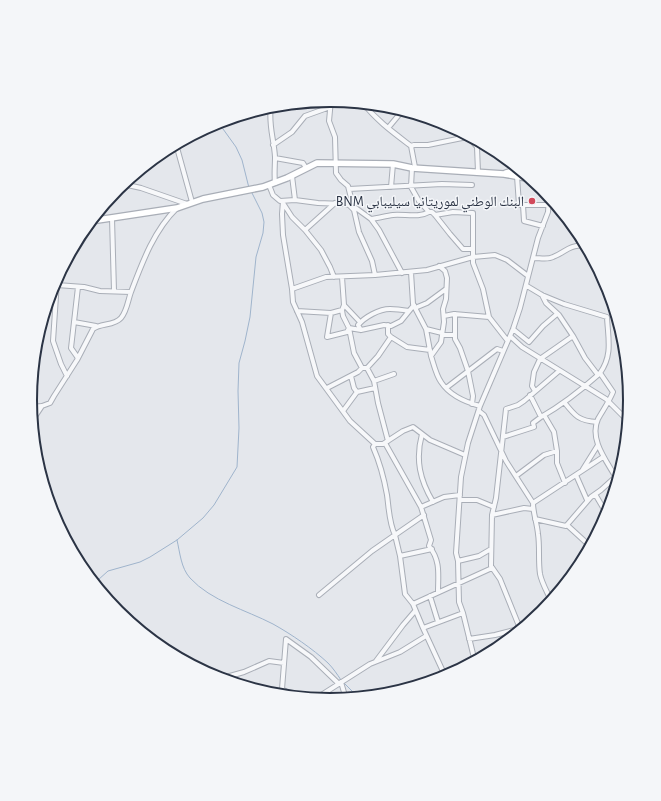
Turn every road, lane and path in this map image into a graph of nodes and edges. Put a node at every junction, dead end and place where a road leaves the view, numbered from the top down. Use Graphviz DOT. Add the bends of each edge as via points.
graph roads {
  1 [pos="330,107"];
  2 [pos="369,110"];
  3 [pos="270,114"];
  4 [pos="399,115"];
  5 [pos="388,128"];
  6 [pos="459,137"];
  7 [pos="273,145"];
  8 [pos="412,146"];
  9 [pos="477,146"];
  10 [pos="177,150"];
  11 [pos="275,158"];
  12 [pos="336,162"];
  13 [pos="393,164"];
  14 [pos="414,167"];
  15 [pos="306,168"];
  16 [pos="513,171"];
  17 [pos="478,172"];
  18 [pos="504,174"];
  19 [pos="292,176"];
  20 [pos="517,176"];
  21 [pos="275,183"];
  22 [pos="472,184"];
  23 [pos="269,185"];
  24 [pos="131,186"];
  25 [pos="411,187"];
  26 [pos="391,188"];
  27 [pos="349,189"];
  28 [pos="295,200"];
  29 [pos="351,200"];
  30 [pos="283,202"];
  31 [pos="190,203"];
  32 [pos="335,203"];
  33 [pos="344,204"];
  34 [pos="524,205"];
  35 [pos="548,205"];
  36 [pos="178,208"];
  37 [pos="355,210"];
  38 [pos="429,212"];
  39 [pos="435,215"];
  40 [pos="112,218"];
  41 [pos="100,219"];
  42 [pos="371,219"];
  43 [pos="543,226"];
  44 [pos="306,230"];
  45 [pos="580,245"];
  46 [pos="472,249"];
  47 [pos="473,257"];
  48 [pos="534,258"];
  49 [pos="439,266"];
  50 [pos="411,272"];
  51 [pos="402,273"];
  52 [pos="376,275"];
  53 [pos="528,276"];
  54 [pos="334,277"];
  55 [pos="342,277"];
  56 [pos="60,285"];
  57 [pos="527,286"];
  58 [pos="78,287"];
  59 [pos="292,289"];
  60 [pos="446,289"];
  61 [pos="114,291"];
  62 [pos="131,292"];
  63 [pos="542,295"];
  64 [pos="54,302"];
  65 [pos="344,305"];
  66 [pos="415,307"];
  67 [pos="342,310"];
  68 [pos="297,311"];
  69 [pos="409,311"];
  70 [pos="331,313"];
  71 [pos="455,314"];
  72 [pos="557,314"];
  73 [pos="444,316"];
  74 [pos="489,317"];
  75 [pos="74,322"];
  76 [pos="360,322"];
  77 [pos="388,325"];
  78 [pos="96,326"];
  79 [pos="349,328"];
  80 [pos="426,329"];
  81 [pos="513,329"];
  82 [pos="361,330"];
  83 [pos="442,334"];
  84 [pos="455,335"];
  85 [pos="573,336"];
  86 [pos="391,337"];
  87 [pos="508,338"];
  88 [pos="430,350"];
  89 [pos="503,352"];
  90 [pos="431,356"];
  91 [pos="78,358"];
  92 [pos="540,359"];
  93 [pos="364,368"];
  94 [pos="468,371"];
  95 [pos="559,371"];
  96 [pos="394,374"];
  97 [pos="599,374"];
  98 [pos="67,376"];
  99 [pos="351,376"];
  100 [pos="374,381"];
  101 [pos="585,387"];
  102 [pos="327,388"];
  103 [pos="375,388"];
  104 [pos="446,388"];
  105 [pos="357,392"];
  106 [pos="535,392"];
  107 [pos="530,395"];
  108 [pos="564,402"];
  109 [pos="609,402"];
  110 [pos="472,404"];
  111 [pos="37,406"];
  112 [pos="42,406"];
  113 [pos="480,409"];
  114 [pos="343,411"];
  115 [pos="38,413"];
  116 [pos="542,416"];
  117 [pos="623,416"];
  118 [pos="597,422"];
  119 [pos="422,434"];
  120 [pos="503,437"];
  121 [pos="386,442"];
  122 [pos="375,444"];
  123 [pos="598,445"];
  124 [pos="501,449"];
  125 [pos="557,450"];
  126 [pos="466,455"];
  127 [pos="603,457"];
  128 [pos="582,471"];
  129 [pos="615,474"];
  130 [pos="576,475"];
  131 [pos="516,476"];
  132 [pos="613,480"];
  133 [pos="565,483"];
  134 [pos="595,494"];
  135 [pos="460,498"];
  136 [pos="587,500"];
  137 [pos="433,502"];
  138 [pos="533,503"];
  139 [pos="421,507"];
  140 [pos="494,507"];
  141 [pos="604,508"];
  142 [pos="533,509"];
  143 [pos="424,515"];
  144 [pos="492,515"];
  145 [pos="535,519"];
  146 [pos="567,524"];
  147 [pos="395,535"];
  148 [pos="587,543"];
  149 [pos="491,549"];
  150 [pos="432,550"];
  151 [pos="400,556"];
  152 [pos="458,561"];
  153 [pos="492,568"];
  154 [pos="458,584"];
  155 [pos="438,592"];
  156 [pos="319,595"];
  157 [pos="430,596"];
  158 [pos="549,596"];
  159 [pos="413,604"];
  160 [pos="415,611"];
  161 [pos="463,613"];
  162 [pos="438,622"];
  163 [pos="518,626"];
  164 [pos="423,628"];
  165 [pos="510,632"];
  166 [pos="426,636"];
  167 [pos="468,639"];
  168 [pos="473,657"];
  169 [pos="376,662"];
  170 [pos="284,663"];
  171 [pos="443,672"];
  172 [pos="230,676"];
  173 [pos="340,683"];
  174 [pos="282,689"];
  175 [pos="344,693"];
  176 [pos="323,694"];
  1 -- 7 [label="street" via="306,116 292,132"];
  1 -- 12 [label="street" via="329,121 334,136"];
  2 -- 5 [label="street"];
  3 -- 7 [label="street"];
  4 -- 5 [label="street"];
  5 -- 8 [label="street"];
  6 -- 8 [label="street" via="428,145"];
  7 -- 11 [label="street"];
  8 -- 14 [label="street"];
  9 -- 17 [label="street"];
  10 -- 31 [label="street"];
  11 -- 15 [label="street" via="304,163"];
  11 -- 21 [label="street"];
  12 -- 13 [label="street"];
  12 -- 15 [label="street" via="317,163"];
  12 -- 27 [label="street" via="336,173"];
  13 -- 14 [label="street"];
  13 -- 26 [label="street"];
  14 -- 17 [label="street"];
  14 -- 25 [label="street"];
  15 -- 19 [label="street"];
  16 -- 18 [label="street"];
  17 -- 18 [label="street"];
  18 -- 20 [label="street"];
  19 -- 21 [label="street"];
  19 -- 28 [label="street"];
  20 -- 34 [label="street" via="519,204"];
  21 -- 23 [label="street"];
  22 -- 25 [label="street"];
  23 -- 30 [label="street" via="275,198"];
  23 -- 31 [label="street"];
  24 -- 31 [label="street"];
  25 -- 26 [label="street"];
  25 -- 38 [label="street"];
  26 -- 27 [label="street"];
  27 -- 29 [label="street"];
  28 -- 30 [label="street"];
  28 -- 32 [label="street"];
  29 -- 33 [label="street"];
  29 -- 37 [label="street"];
  30 -- 44 [label="street" via="292,217"];
  30 -- 59 [label="street" via="283,235"];
  31 -- 36 [label="street"];
  32 -- 33 [label="street"];
  32 -- 44 [label="street"];
  33 -- 37 [label="street"];
  34 -- 35 [label="street"];
  34 -- 43 [label="street" via="524,221"];
  35 -- 43 [label="street"];
  36 -- 40 [label="street"];
  36 -- 62 [label="street" via="169,216 154,240"];
  37 -- 42 [label="street"];
  37 -- 52 [label="street" via="359,232"];
  38 -- 39 [label="street"];
  38 -- 42 [label="street"];
  39 -- 46 [label="street" via="463,248"];
  39 -- 46 [label="street" via="453,212 473,213"];
  40 -- 41 [label="street"];
  40 -- 61 [label="street"];
  42 -- 51 [label="street"];
  43 -- 48 [label="street"];
  44 -- 54 [label="street" via="321,250"];
  45 -- 48 [label="street" via="568,248 552,258"];
  46 -- 47 [label="street"];
  47 -- 49 [label="street"];
  47 -- 53 [label="street" via="495,255 507,260"];
  47 -- 74 [label="street"];
  48 -- 53 [label="street"];
  49 -- 50 [label="street"];
  49 -- 60 [label="street" via="445,271"];
  50 -- 51 [label="street"];
  50 -- 66 [label="street"];
  51 -- 52 [label="street"];
  52 -- 55 [label="street"];
  53 -- 57 [label="street"];
  54 -- 55 [label="street"];
  54 -- 59 [label="street" via="326,277"];
  55 -- 65 [label="street"];
  56 -- 58 [label="street"];
  57 -- 63 [label="street"];
  57 -- 81 [label="street"];
  58 -- 61 [label="street"];
  58 -- 75 [label="street"];
  59 -- 68 [label="street"];
  60 -- 66 [label="street" via="426,303"];
  60 -- 73 [label="street"];
  61 -- 62 [label="street"];
  62 -- 78 [label="street" via="120,320"];
  63 -- 72 [label="street"];
  63 -- 97 [label="street" via="607,317 609,355 607,364"];
  64 -- 98 [label="street" via="53,341"];
  65 -- 67 [label="street"];
  65 -- 76 [label="street"];
  66 -- 69 [label="street"];
  66 -- 80 [label="street"];
  67 -- 70 [label="street"];
  67 -- 79 [label="street"];
  68 -- 70 [label="street"];
  68 -- 102 [label="street" via="317,376"];
  69 -- 76 [label="street" via="388,308"];
  69 -- 77 [label="street" via="401,321"];
  70 -- 79 [label="street" via="327,336 347,332"];
  71 -- 73 [label="street"];
  71 -- 74 [label="street"];
  71 -- 84 [label="street"];
  72 -- 81 [label="street" via="528,342"];
  72 -- 85 [label="street"];
  73 -- 83 [label="street"];
  74 -- 87 [label="street"];
  75 -- 78 [label="street"];
  75 -- 91 [label="street" via="71,348"];
  76 -- 82 [label="street" via="358,325"];
  77 -- 82 [label="street"];
  77 -- 86 [label="street" via="388,334"];
  78 -- 91 [label="street"];
  79 -- 82 [label="street"];
  79 -- 93 [label="street" via="354,352"];
  80 -- 83 [label="street"];
  80 -- 88 [label="street"];
  81 -- 87 [label="street"];
  83 -- 84 [label="street"];
  83 -- 90 [label="street"];
  84 -- 94 [label="street"];
  85 -- 92 [label="street"];
  85 -- 97 [label="street" via="585,358"];
  86 -- 88 [label="street" via="407,347"];
  86 -- 93 [label="street" via="378,356"];
  87 -- 89 [label="street"];
  87 -- 92 [label="street"];
  88 -- 90 [label="street"];
  89 -- 94 [label="street" via="497,349"];
  89 -- 113 [label="street"];
  90 -- 104 [label="street" via="438,376"];
  91 -- 98 [label="street"];
  92 -- 95 [label="street"];
  92 -- 106 [label="street" via="534,372 532,386"];
  93 -- 99 [label="street"];
  93 -- 100 [label="street"];
  94 -- 104 [label="street"];
  94 -- 110 [label="street"];
  95 -- 101 [label="street"];
  95 -- 106 [label="street"];
  96 -- 100 [label="street"];
  97 -- 101 [label="street"];
  97 -- 109 [label="street" via="613,392"];
  98 -- 112 [label="street" via="50,402"];
  99 -- 102 [label="street"];
  99 -- 105 [label="street"];
  100 -- 103 [label="street"];
  101 -- 108 [label="street"];
  101 -- 109 [label="street"];
  102 -- 114 [label="street"];
  103 -- 105 [label="street"];
  103 -- 121 [label="street"];
  104 -- 110 [label="street" via="464,402"];
  105 -- 114 [label="street"];
  106 -- 107 [label="street"];
  107 -- 116 [label="street"];
  107 -- 120 [label="street" via="518,405 506,409"];
  108 -- 116 [label="street"];
  108 -- 118 [label="street" via="572,413 585,422"];
  109 -- 117 [label="street"];
  109 -- 118 [label="street"];
  110 -- 113 [label="street"];
  111 -- 112 [label="street"];
  112 -- 115 [label="street"];
  113 -- 124 [label="street"];
  113 -- 126 [label="street"];
  114 -- 122 [label="street"];
  116 -- 120 [label="street" via="533,424 534,427"];
  116 -- 125 [label="street" via="554,432"];
  118 -- 123 [label="street"];
  119 -- 121 [label="street" via="413,427"];
  119 -- 126 [label="street" via="446,448"];
  119 -- 137 [label="street" via="420,473"];
  120 -- 124 [label="street"];
  121 -- 122 [label="street"];
  121 -- 139 [label="street"];
  122 -- 147 [label="street" via="373,447 380,463"];
  123 -- 127 [label="street"];
  123 -- 128 [label="street"];
  124 -- 131 [label="street"];
  124 -- 140 [label="street"];
  125 -- 131 [label="street" via="544,455"];
  125 -- 133 [label="street" via="557,462"];
  126 -- 135 [label="street"];
  127 -- 128 [label="street"];
  127 -- 129 [label="street"];
  128 -- 130 [label="street"];
  130 -- 133 [label="street"];
  130 -- 136 [label="street"];
  131 -- 138 [label="street"];
  132 -- 134 [label="street"];
  133 -- 138 [label="street"];
  134 -- 136 [label="street"];
  134 -- 141 [label="street"];
  135 -- 137 [label="street" via="444,497"];
  135 -- 140 [label="street" via="477,500"];
  135 -- 152 [label="street" via="456,553"];
  136 -- 146 [label="street"];
  137 -- 139 [label="street"];
  138 -- 142 [label="street"];
  139 -- 143 [label="street"];
  140 -- 144 [label="street"];
  142 -- 144 [label="street" via="524,508"];
  142 -- 145 [label="street"];
  143 -- 147 [label="street"];
  143 -- 150 [label="street" via="431,540 429,546"];
  144 -- 149 [label="street"];
  145 -- 146 [label="street" via="566,526"];
  145 -- 158 [label="street" via="540,574"];
  146 -- 148 [label="street"];
  147 -- 151 [label="street"];
  147 -- 156 [label="street"];
  149 -- 152 [label="street" via="479,556"];
  149 -- 153 [label="street"];
  150 -- 151 [label="street"];
  150 -- 155 [label="street" via="439,570"];
  151 -- 159 [label="street" via="405,594"];
  152 -- 154 [label="street"];
  153 -- 154 [label="street"];
  153 -- 163 [label="street" via="500,579"];
  154 -- 155 [label="street"];
  154 -- 161 [label="street" via="459,602"];
  155 -- 157 [label="street"];
  157 -- 159 [label="street"];
  157 -- 162 [label="street"];
  159 -- 160 [label="street"];
  160 -- 164 [label="street"];
  160 -- 169 [label="street"];
  161 -- 162 [label="street"];
  161 -- 167 [label="street"];
  162 -- 164 [label="street"];
  164 -- 166 [label="street"];
  165 -- 167 [label="street"];
  166 -- 169 [label="street" via="400,652"];
  166 -- 171 [label="street"];
  167 -- 168 [label="street"];
  169 -- 173 [label="street"];
  170 -- 172 [label="street" via="269,661"];
  170 -- 173 [label="street" via="286,639"];
  170 -- 174 [label="street"];
  173 -- 175 [label="street"];
  173 -- 176 [label="street"];
}
